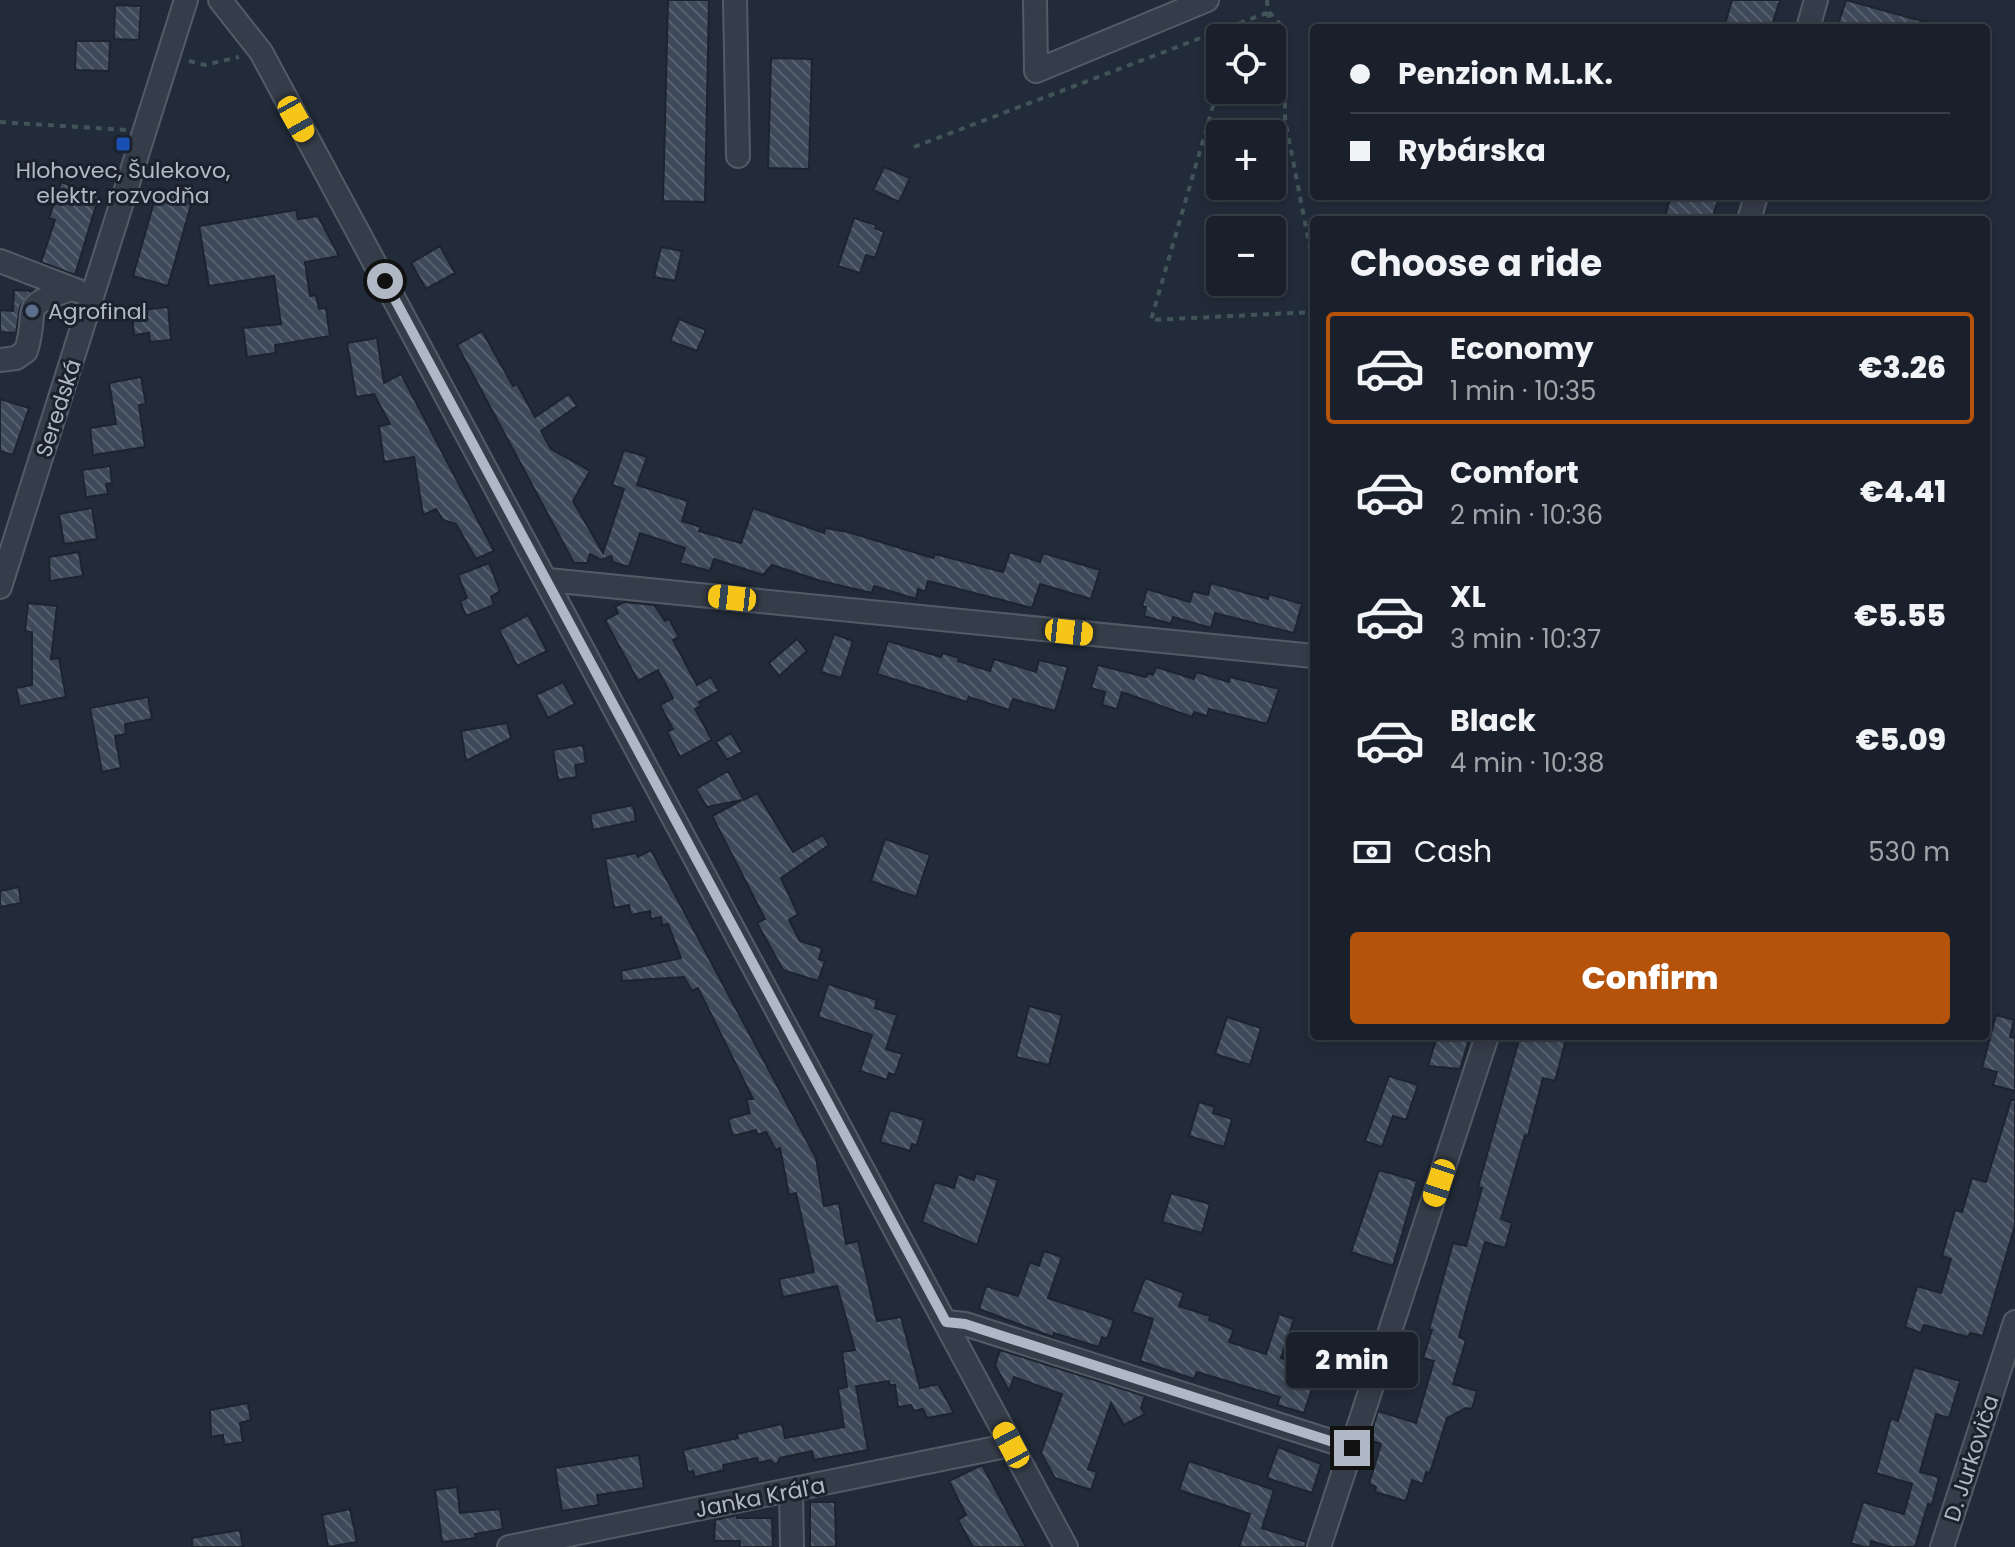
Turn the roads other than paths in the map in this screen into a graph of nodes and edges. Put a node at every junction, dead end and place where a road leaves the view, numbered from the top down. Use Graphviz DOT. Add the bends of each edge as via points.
graph roads {
  1 [pos="186,0"];
  2 [pos="220,0"];
  3 [pos="735,0"];
  4 [pos="1035,0"];
  5 [pos="1207,0"];
  6 [pos="1816,0"];
  7 [pos="1809,24"];
  8 [pos="738,156"];
  9 [pos="0,261"];
  10 [pos="71,289"];
  11 [pos="94,298"];
  12 [pos="0,360"];
  13 [pos="548,580"];
  14 [pos="0,587"];
  15 [pos="1310,656"];
  16 [pos="1486,1040"];
  17 [pos="946,1322"];
  18 [pos="2015,1322"];
  19 [pos="1011,1445"];
  20 [pos="1352,1448"];
  21 [pos="791,1491"];
  22 [pos="509,1547"];
  23 [pos="792,1547"];
  24 [pos="1066,1547"];
  25 [pos="1319,1547"];
  26 [pos="1942,1547"];
  1 -- 11 [label="street, Seredská"];
  2 -- 13 [label="street" via="261,52"];
  3 -- 8 [label="street"];
  4 -- 5 [label="street" via="1036,71"];
  6 -- 7 [label="street"];
  9 -- 10 [label="street"];
  10 -- 11 [label="street"];
  10 -- 12 [label="street" via="35,303 26,351"];
  11 -- 14 [label="street, Seredská"];
  13 -- 15 [label="street"];
  13 -- 17 [label="street"];
  16 -- 20 [label="street"];
  17 -- 19 [label="street"];
  17 -- 20 [label="street"];
  18 -- 26 [label="street, D. Jurkoviča"];
  19 -- 21 [label="street, Janka Kráľa"];
  19 -- 24 [label="street"];
  20 -- 25 [label="street"];
  21 -- 22 [label="street, Janka Kráľa"];
  21 -- 23 [label="street"];
}
